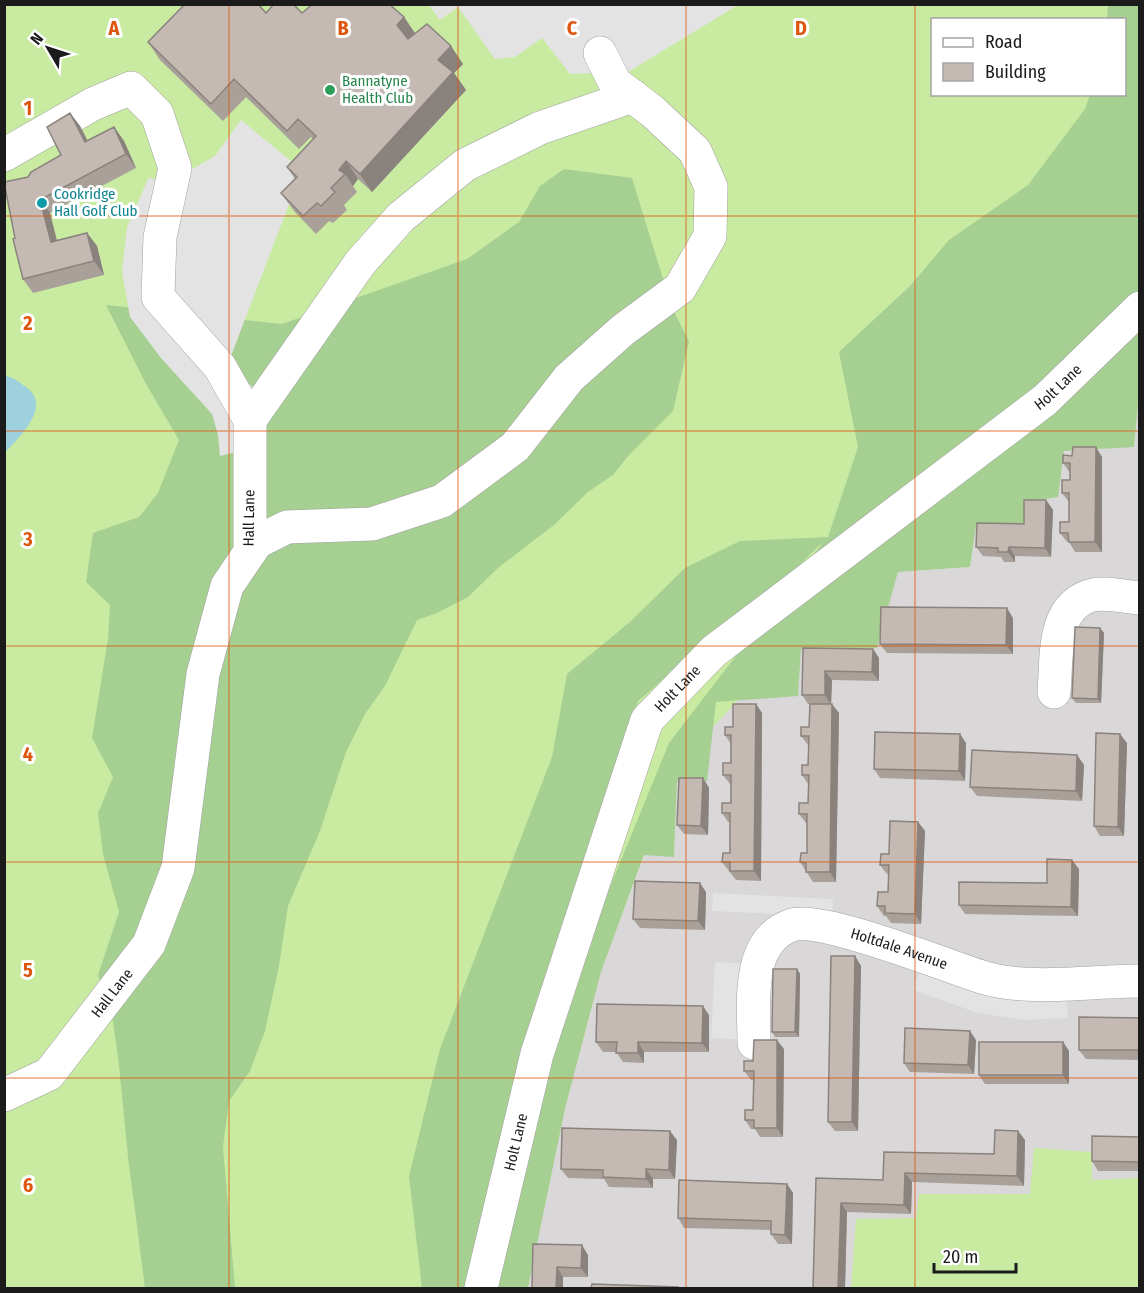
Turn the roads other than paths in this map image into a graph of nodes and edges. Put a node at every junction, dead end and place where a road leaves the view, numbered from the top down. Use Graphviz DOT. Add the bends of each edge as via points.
graph roads {
  1 [pos="600,53"];
  2 [pos="633,96"];
  3 [pos="4,155"];
  4 [pos="1140,308"];
  5 [pos="250,420"];
  6 [pos="250,552"];
  7 [pos="1140,598"];
  8 [pos="1054,692"];
  9 [pos="1140,981"];
  10 [pos="754,1043"];
  11 [pos="4,1095"];
  12 [pos="481,1288"];
  1 -- 2 [label="street" via="615,83"];
  2 -- 5 [label="street" via="540,128 465,165 401,217 360,263"];
  2 -- 6 [label="street" via="695,151 711,187 710,236 680,288 623,330 569,378 515,447 442,501 372,524 287,526 257,542"];
  3 -- 5 [label="street, Hall Lane" via="93,104 131,88 157,114 175,168 159,237 158,297 220,367"];
  4 -- 12 [label="street, Holt Lane" via="1045,400 714,651 646,720 537,1054"];
  5 -- 6 [label="street, Hall Lane"];
  6 -- 11 [label="street, Hall Lane" via="227,586 203,674 178,868 149,944 49,1074"];
  7 -- 8 [label="street" via="1095,595 1078,601 1066,612 1060,629"];
  9 -- 10 [label="street, Holtdale Avenue" via="1019,985 860,937 813,925 792,925 775,937 761,956 755,978"];
}
